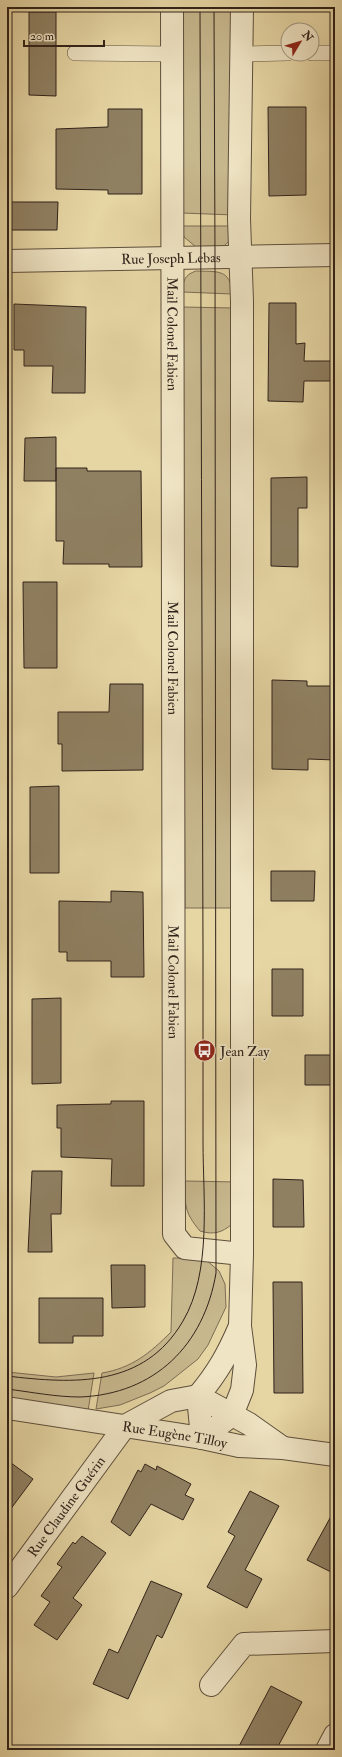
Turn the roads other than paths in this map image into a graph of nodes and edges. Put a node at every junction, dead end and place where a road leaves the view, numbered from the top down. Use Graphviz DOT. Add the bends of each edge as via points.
graph roads {
  1 [pos="172,7"];
  2 [pos="242,7"];
  3 [pos="75,53"];
  4 [pos="280,53"];
  5 [pos="320,53"];
  6 [pos="335,53"];
  7 [pos="172,54"];
  8 [pos="242,54"];
  9 [pos="335,255"];
  10 [pos="241,257"];
  11 [pos="171,258"];
  12 [pos="7,261"];
  13 [pos="242,1254"];
  14 [pos="240,1326"];
  15 [pos="198,1396"];
  16 [pos="7,1408"];
  17 [pos="232,1415"];
  18 [pos="125,1426"];
  19 [pos="202,1438"];
  20 [pos="283,1448"];
  21 [pos="335,1455"];
  22 [pos="7,1587"];
  23 [pos="335,1641"];
  24 [pos="211,1685"];
  25 [pos="335,1735"];
  26 [pos="327,1750"];
  1 -- 7 [label="street, Mail Colonel Fabien"];
  2 -- 8 [label="street"];
  3 -- 7 [label="lane"];
  4 -- 8 [label="lane"];
  5 -- 6 [label="lane"];
  7 -- 11 [label="street, Mail Colonel Fabien"];
  8 -- 10 [label="street"];
  9 -- 10 [label="street, Rue Joseph Lebas"];
  10 -- 11 [label="street, Rue Joseph Lebas"];
  10 -- 13 [label="street"];
  11 -- 12 [label="street, Rue Joseph Lebas"];
  11 -- 13 [label="street, Mail Colonel Fabien" via="174,1234 185,1248"];
  13 -- 14 [label="street"];
  14 -- 15 [label="street" via="228,1354"];
  14 -- 17 [label="street" via="244,1377 242,1390"];
  15 -- 17 [label="street, Rue Eugène Tilloy"];
  15 -- 18 [label="street, Rue Eugène Tilloy" via="171,1401"];
  15 -- 19 [label="street"];
  16 -- 18 [label="street"];
  17 -- 19 [label="street"];
  17 -- 20 [label="street, Rue Eugène Tilloy"];
  18 -- 19 [label="street, Rue Eugène Tilloy"];
  18 -- 22 [label="street, Rue Claudine Guérin"];
  19 -- 20 [label="street, Rue Eugène Tilloy" via="239,1446"];
  20 -- 21 [label="street, Rue Eugène Tilloy"];
  23 -- 24 [label="street" via="244,1644"];
  25 -- 26 [label="street"];
}
